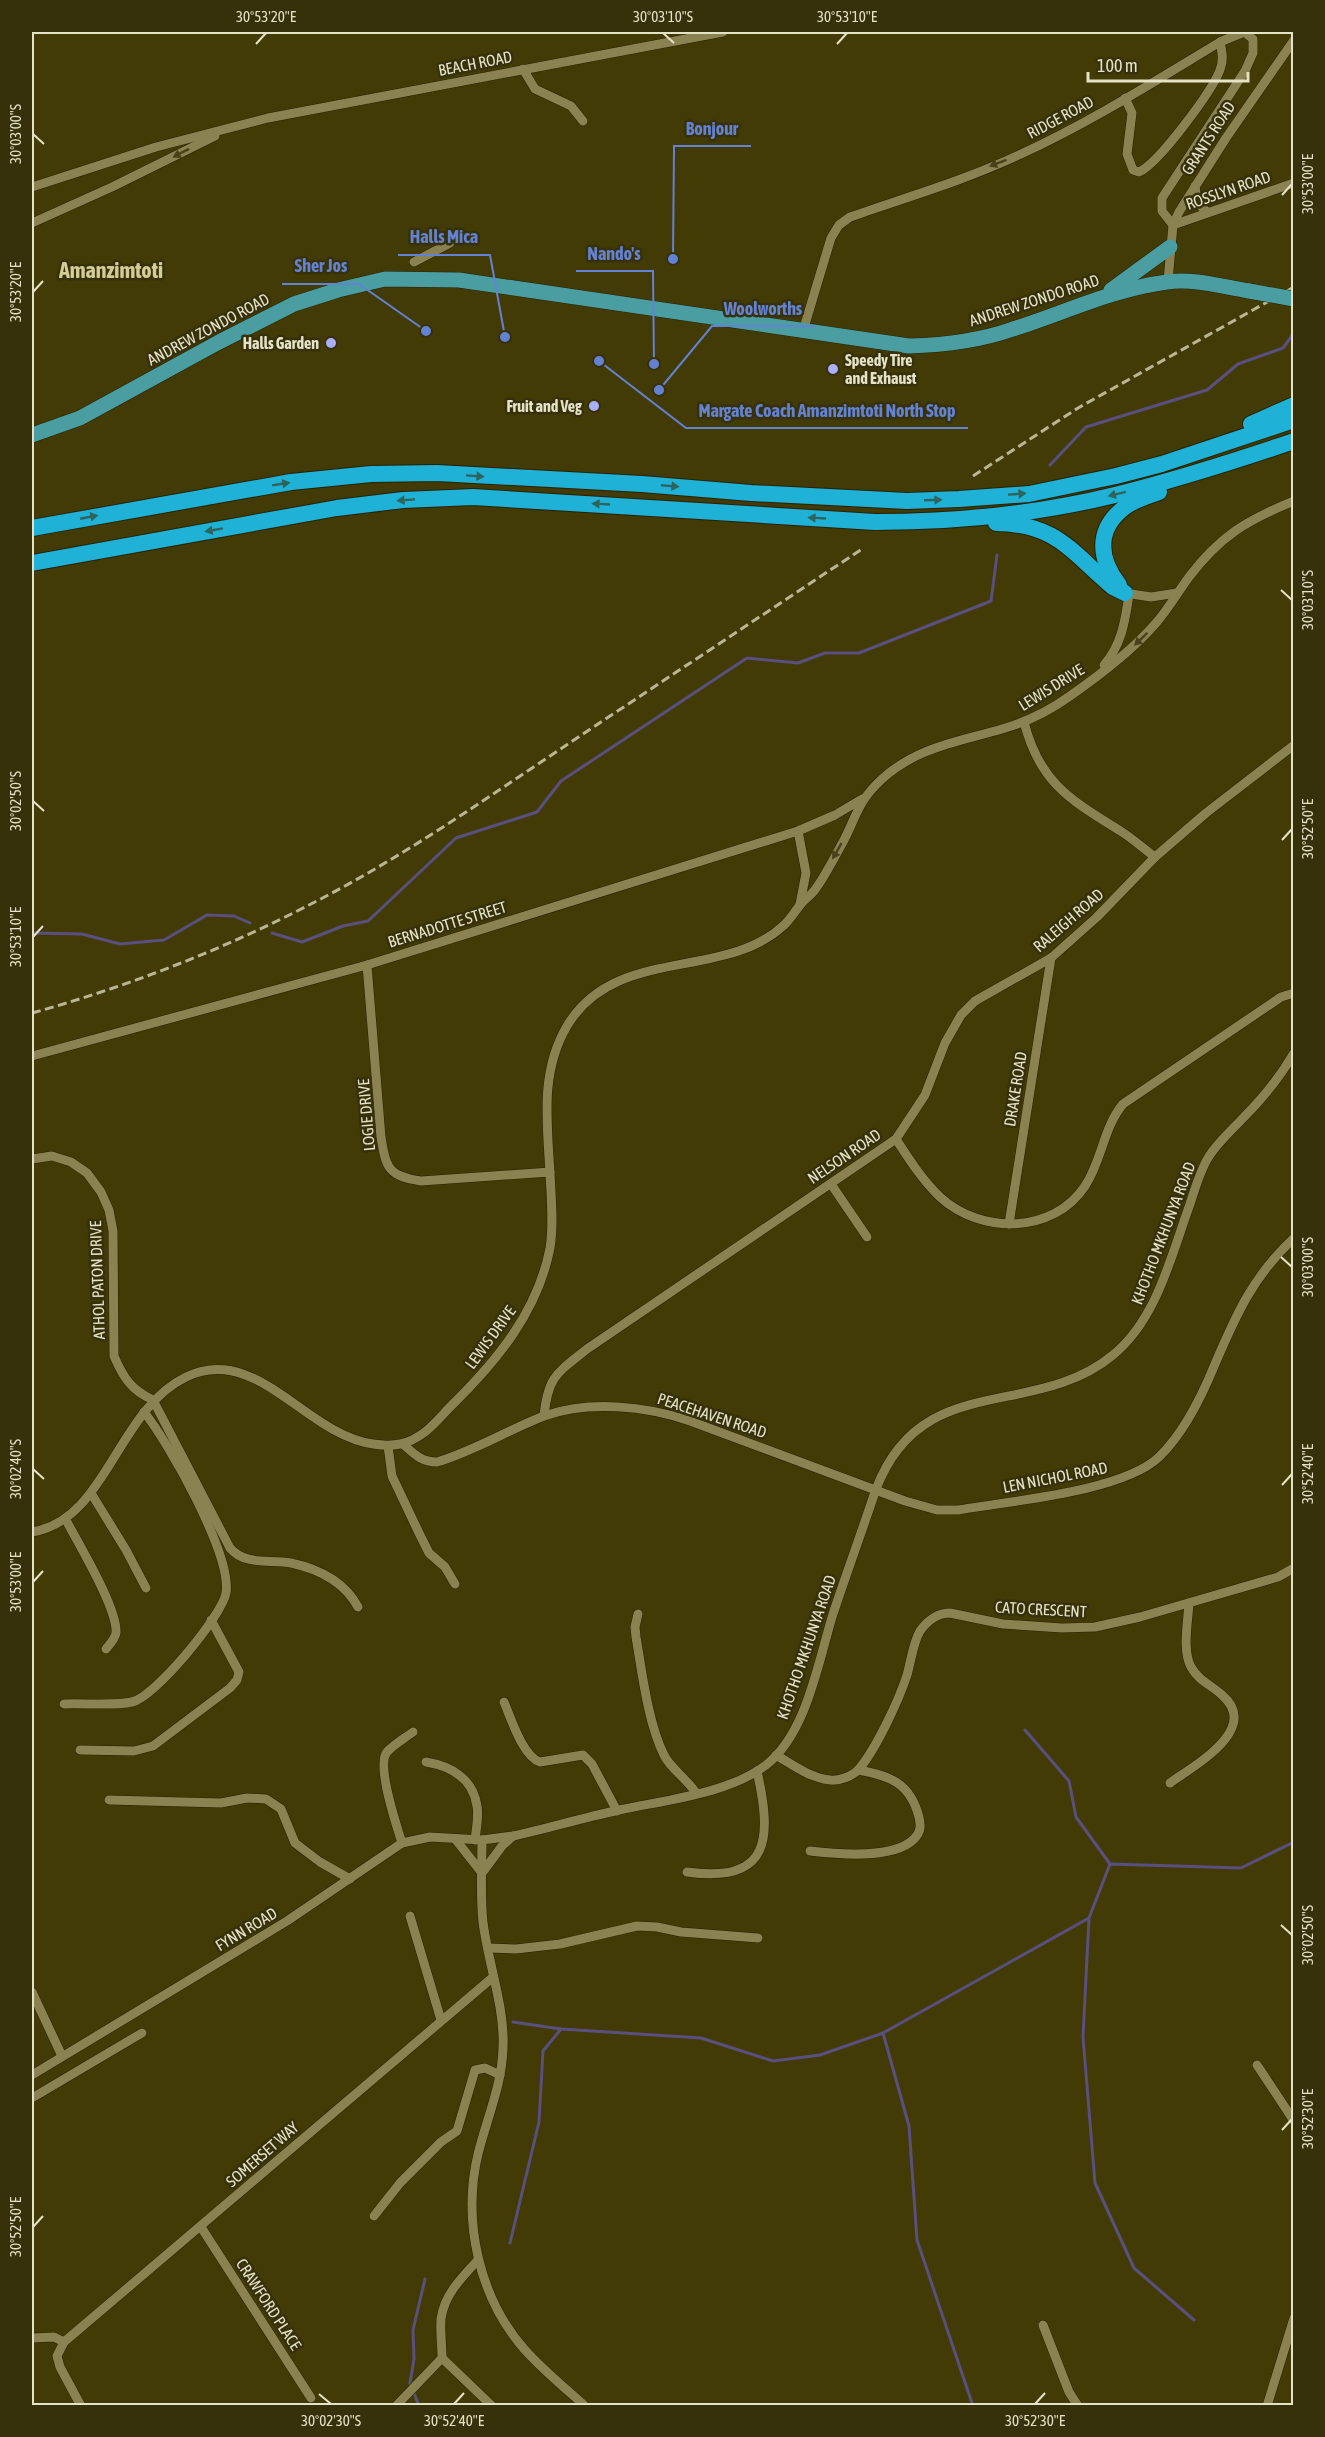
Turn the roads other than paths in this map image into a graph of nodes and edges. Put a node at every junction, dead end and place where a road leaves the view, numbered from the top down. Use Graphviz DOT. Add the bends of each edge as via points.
graph roads {
  1 [pos="723,32"];
  2 [pos="1293,40"];
  3 [pos="1220,42"];
  4 [pos="523,69"];
  5 [pos="1125,98"];
  6 [pos="583,121"];
  7 [pos="233,126"];
  8 [pos="156,147"];
  9 [pos="162,163"];
  10 [pos="1293,183"];
  11 [pos="1196,185"];
  12 [pos="32,187"];
  13 [pos="1207,212"];
  14 [pos="32,224"];
  15 [pos="1173,225"];
  16 [pos="450,243"];
  17 [pos="1170,248"];
  18 [pos="414,262"];
  19 [pos="1168,282"];
  20 [pos="1099,298"];
  21 [pos="1293,299"];
  22 [pos="803,331"];
  23 [pos="1293,405"];
  24 [pos="1293,420"];
  25 [pos="32,435"];
  26 [pos="1293,441"];
  27 [pos="1223,464"];
  28 [pos="1116,476"];
  29 [pos="1293,501"];
  30 [pos="901,522"];
  31 [pos="32,528"];
  32 [pos="32,563"];
  33 [pos="1177,593"];
  34 [pos="1127,594"];
  35 [pos="1089,682"];
  36 [pos="1024,722"];
  37 [pos="1293,745"];
  38 [pos="863,798"];
  39 [pos="798,831"];
  40 [pos="1155,857"];
  41 [pos="799,906"];
  42 [pos="1051,957"];
  43 [pos="367,965"];
  44 [pos="1293,993"];
  45 [pos="1293,1053"];
  46 [pos="32,1056"];
  47 [pos="896,1139"];
  48 [pos="32,1159"];
  49 [pos="550,1172"];
  50 [pos="831,1184"];
  51 [pos="1009,1224"];
  52 [pos="867,1236"];
  53 [pos="1293,1238"];
  54 [pos="153,1400"];
  55 [pos="144,1413"];
  56 [pos="544,1416"];
  57 [pos="404,1445"];
  58 [pos="388,1446"];
  59 [pos="876,1489"];
  60 [pos="91,1493"];
  61 [pos="66,1520"];
  62 [pos="32,1532"];
  63 [pos="1293,1568"];
  64 [pos="455,1584"];
  65 [pos="146,1588"];
  66 [pos="1189,1602"];
  67 [pos="358,1607"];
  68 [pos="638,1614"];
  69 [pos="211,1620"];
  70 [pos="106,1649"];
  71 [pos="504,1702"];
  72 [pos="64,1704"];
  73 [pos="413,1732"];
  74 [pos="80,1750"];
  75 [pos="776,1755"];
  76 [pos="426,1762"];
  77 [pos="858,1770"];
  78 [pos="758,1771"];
  79 [pos="1170,1783"];
  80 [pos="696,1793"];
  81 [pos="109,1800"];
  82 [pos="617,1811"];
  83 [pos="513,1836"];
  84 [pos="456,1840"];
  85 [pos="478,1840"];
  86 [pos="402,1843"];
  87 [pos="810,1851"];
  88 [pos="687,1872"];
  89 [pos="482,1873"];
  90 [pos="350,1879"];
  91 [pos="410,1916"];
  92 [pos="758,1938"];
  93 [pos="488,1948"];
  94 [pos="492,1978"];
  95 [pos="32,1992"];
  96 [pos="441,2020"];
  97 [pos="141,2033"];
  98 [pos="62,2056"];
  99 [pos="1257,2065"];
  100 [pos="32,2074"];
  101 [pos="500,2075"];
  102 [pos="32,2098"];
  103 [pos="1293,2121"];
  104 [pos="374,2216"];
  105 [pos="201,2227"];
  106 [pos="478,2260"];
  107 [pos="1293,2318"];
  108 [pos="1043,2325"];
  109 [pos="32,2338"];
  110 [pos="64,2342"];
  111 [pos="442,2358"];
  112 [pos="311,2398"];
  113 [pos="397,2405"];
  114 [pos="81,2406"];
  115 [pos="492,2406"];
  116 [pos="585,2406"];
  117 [pos="1078,2406"];
  118 [pos="1267,2406"];
  1 -- 4 [label="street, BEACH ROAD"];
  2 -- 11 [label="street, GRANTS ROAD"];
  3 -- 5 [label="street, RIDGE ROAD"];
  3 -- 5 [label="street" via="1222,61 1214,81 1166,148 1139,172 1133,170 1127,154 1132,118"];
  3 -- 15 [label="street, RIDGE ROAD" via="1238,33 1248,34 1254,44 1252,58 1162,198 1162,211"];
  4 -- 6 [label="street" via="535,89 571,105"];
  4 -- 7 [label="street, BEACH ROAD"];
  5 -- 22 [label="street, RIDGE ROAD, one-way" via="1020,155 850,217 831,238"];
  7 -- 8 [label="street, BEACH ROAD"];
  7 -- 9 [label="street, BEACH ROAD, one-way"];
  8 -- 9 [label="street"];
  8 -- 12 [label="street, BEACH ROAD"];
  9 -- 14 [label="street, BEACH ROAD"];
  10 -- 13 [label="street, ROSSLYN ROAD"];
  11 -- 13 [label="street" via="1197,202"];
  11 -- 15 [label="street, GRANTS ROAD"];
  13 -- 15 [label="street, ROSSLYN ROAD"];
  15 -- 17 [label="street"];
  16 -- 18 [label="street"];
  17 -- 19 [label="street"];
  17 -- 20 [label="main road"];
  19 -- 20 [label="main road, ANDREW ZONDO ROAD"];
  19 -- 21 [label="main road, ANDREW ZONDO ROAD, bridge" via="1202,283"];
  20 -- 22 [label="main road, ANDREW ZONDO ROAD" via="1014,329 949,345 909,346"];
  22 -- 25 [label="main road, ANDREW ZONDO ROAD" via="459,280 385,279 294,304 80,418"];
  23 -- 28 [label="highway"];
  24 -- 28 [label="highway"];
  26 -- 27 [label="highway"];
  27 -- 30 [label="highway, one-way" via="1113,495 1027,511"];
  27 -- 34 [label="highway" via="1126,506 1116,515 1103,534 1103,558"];
  31 -- 28 [label="highway, one-way" via="291,482 371,474 437,473 908,501 1029,494"];
  29 -- 33 [label="street, LEWIS DRIVE" via="1231,533"];
  30 -- 32 [label="highway, one-way" via="473,497 403,500 337,508"];
  30 -- 34 [label="highway" via="1014,523 1038,528 1062,542 1113,587"];
  33 -- 34 [label="street" via="1151,597"];
  33 -- 35 [label="street, LEWIS DRIVE, one-way" via="1142,639"];
  34 -- 35 [label="street" via="1123,632 1116,648"];
  35 -- 36 [label="street, LEWIS DRIVE"];
  36 -- 38 [label="street, LEWIS DRIVE" via="928,749 905,761"];
  36 -- 40 [label="street" via="1029,742 1051,780 1070,799"];
  37 -- 40 [label="street, RALEIGH ROAD"];
  38 -- 39 [label="street, BERNADOTTE STREET"];
  38 -- 41 [label="street, LEWIS DRIVE, one-way" via="815,890"];
  39 -- 41 [label="street, LEWIS DRIVE" via="806,873"];
  39 -- 43 [label="street, BERNADOTTE STREET"];
  40 -- 42 [label="street, RALEIGH ROAD" via="1097,917"];
  41 -- 49 [label="street, LEWIS DRIVE" via="788,922 768,938 734,953 640,972 597,993 582,1005 559,1041 550,1068 545,1116"];
  42 -- 47 [label="street, RALEIGH ROAD" via="975,1002 961,1015 945,1043 925,1095"];
  42 -- 51 [label="street, DRAKE ROAD"];
  43 -- 46 [label="street, BERNADOTTE STREET"];
  43 -- 49 [label="street, LOGIE DRIVE" via="381,1137 386,1163 392,1172 421,1181"];
  44 -- 51 [label="street, NELSON ROAD" via="1281,997 1123,1104 1113,1116 1093,1172 1078,1195 1061,1210 1041,1221"];
  45 -- 59 [label="street, KHOTHO MKHUNYA ROAD" via="1272,1087 1208,1158 1151,1308 1131,1338 1099,1366 1077,1377 964,1405 928,1420 894,1452"];
  47 -- 50 [label="street, NELSON ROAD"];
  47 -- 51 [label="street, NELSON ROAD" via="918,1173 940,1197 973,1218"];
  48 -- 54 [label="street, ATHOL PATON DRIVE" via="52,1156 71,1162 87,1173 101,1192 112,1231 114,1356 131,1386"];
  49 -- 57 [label="street, LEWIS DRIVE" via="551,1244 540,1285 524,1317 479,1378 424,1432"];
  50 -- 52 [label="street"];
  50 -- 56 [label="street, NELSON ROAD" via="562,1369 547,1391"];
  53 -- 59 [label="street, LEN NICHOL ROAD" via="1251,1289 1204,1389 1171,1444 1141,1469 1093,1487 946,1511"];
  54 -- 55 [label="street"];
  54 -- 58 [label="street" via="193,1374 233,1371 274,1390 347,1438"];
  54 -- 67 [label="street" via="235,1554 290,1563 323,1574 343,1586"];
  55 -- 60 [label="street"];
  55 -- 69 [label="street" via="170,1448 215,1542 226,1593"];
  56 -- 57 [label="street, PEACEHAVEN ROAD" via="437,1462 418,1458"];
  56 -- 59 [label="street, PEACEHAVEN ROAD" via="583,1408 655,1411"];
  57 -- 58 [label="street"];
  58 -- 64 [label="street" via="392,1476 418,1533"];
  59 -- 75 [label="street, KHOTHO MKHUNYA ROAD" via="809,1694 796,1727"];
  60 -- 61 [label="street"];
  60 -- 65 [label="street"];
  61 -- 62 [label="street" via="48,1530"];
  61 -- 70 [label="street" via="113,1614 116,1631"];
  63 -- 66 [label="street, CATO CRESCENT" via="1278,1577"];
  66 -- 77 [label="street, CATO CRESCENT" via="1084,1628 1003,1624 941,1613 919,1633 901,1688"];
  66 -- 79 [label="street" via="1187,1655 1201,1680 1232,1706 1233,1727 1209,1755"];
  68 -- 80 [label="street" via="636,1637 656,1734 668,1762"];
  69 -- 72 [label="street" via="147,1695 132,1702"];
  69 -- 74 [label="street" via="239,1672 230,1688 153,1746 135,1751"];
  71 -- 82 [label="street" via="534,1761 583,1755 592,1764"];
  73 -- 86 [label="street" via="387,1752 383,1764"];
  75 -- 77 [label="street" via="808,1774 831,1780 846,1778"];
  75 -- 78 [label="street, KHOTHO MKHUNYA ROAD"];
  76 -- 85 [label="street" via="453,1769 472,1791 477,1806"];
  77 -- 87 [label="street" via="903,1785 914,1800 920,1831 914,1840 899,1847 866,1855"];
  78 -- 80 [label="street, KHOTHO MKHUNYA ROAD"];
  78 -- 88 [label="street" via="765,1818 761,1851 756,1859 728,1874"];
  80 -- 82 [label="street, KHOTHO MKHUNYA ROAD"];
  81 -- 90 [label="street" via="221,1803 266,1799 281,1809 295,1843"];
  82 -- 83 [label="street, KHOTHO MKHUNYA ROAD"];
  83 -- 85 [label="street, KHOTHO MKHUNYA ROAD"];
  83 -- 89 [label="street"];
  84 -- 85 [label="street, FYNN ROAD"];
  84 -- 86 [label="street, FYNN ROAD" via="430,1837"];
  84 -- 89 [label="street"];
  85 -- 89 [label="street"];
  86 -- 90 [label="street, FYNN ROAD"];
  89 -- 93 [label="street"];
  90 -- 98 [label="street, FYNN ROAD"];
  91 -- 96 [label="street"];
  92 -- 93 [label="street" via="637,1926 560,1944"];
  93 -- 94 [label="street"];
  94 -- 96 [label="street, SOMERSET WAY"];
  94 -- 101 [label="street" via="503,2036"];
  95 -- 98 [label="street"];
  96 -- 105 [label="street, SOMERSET WAY"];
  97 -- 102 [label="street"];
  98 -- 100 [label="street, FYNN ROAD"];
  99 -- 103 [label="street"];
  101 -- 104 [label="street" via="485,2068 475,2070 457,2131 400,2183"];
  101 -- 106 [label="street" via="478,2155 473,2204"];
  105 -- 110 [label="street, SOMERSET WAY"];
  105 -- 112 [label="street, CRAWFORD PLACE"];
  106 -- 111 [label="street" via="446,2301 441,2319"];
  106 -- 116 [label="street" via="491,2295 524,2349"];
  107 -- 118 [label="street"];
  108 -- 117 [label="street"];
  109 -- 110 [label="street" via="54,2337"];
  110 -- 114 [label="street, SOMERSET WAY" via="57,2356"];
  111 -- 113 [label="street"];
  111 -- 115 [label="street"];
}
